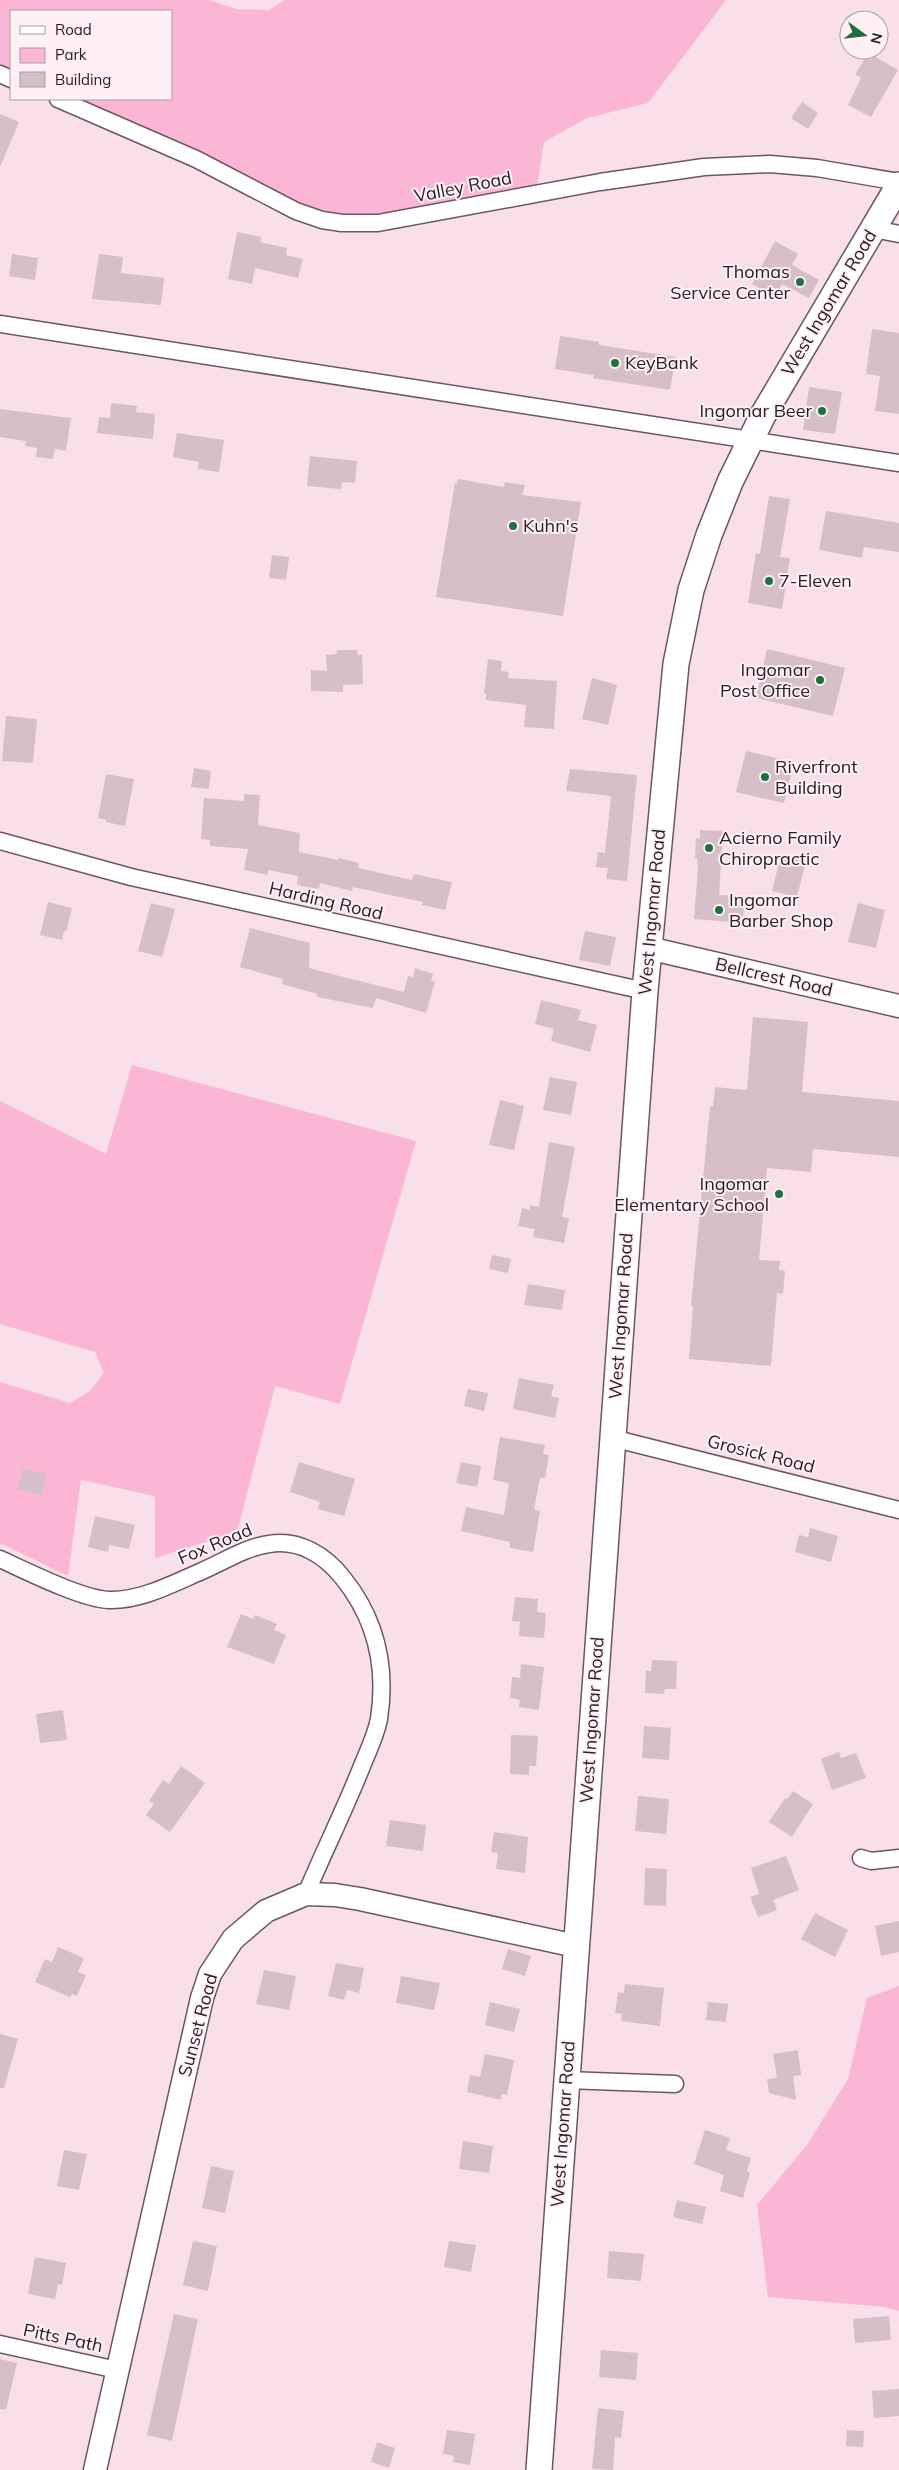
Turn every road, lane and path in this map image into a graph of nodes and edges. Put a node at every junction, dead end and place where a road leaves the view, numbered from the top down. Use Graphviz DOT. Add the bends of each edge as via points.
graph roads {
  1 [pos="60,100"];
  2 [pos="899,183"];
  3 [pos="873,229"];
  4 [pos="899,234"];
  5 [pos="0,324"];
  6 [pos="750,441"];
  7 [pos="899,463"];
  8 [pos="0,841"];
  9 [pos="648,948"];
  10 [pos="645,991"];
  11 [pos="899,1006"];
  12 [pos="612,1438"];
  13 [pos="899,1510"];
  14 [pos="0,1559"];
  15 [pos="861,1858"];
  16 [pos="899,1858"];
  17 [pos="306,1894"];
  18 [pos="576,1946"];
  19 [pos="566,2080"];
  20 [pos="674,2084"];
  21 [pos="0,2344"];
  22 [pos="117,2370"];
  23 [pos="95,2470"];
  24 [pos="539,2470"];
  1 -- 2 [label="street, Valley Road" via="196,159 296,211 342,223 378,223 655,172 704,167 770,164 816,168"];
  2 -- 3 [label="main road, West Ingomar Road"];
  3 -- 4 [label="street"];
  3 -- 6 [label="main road, West Ingomar Road"];
  5 -- 6 [label="street"];
  6 -- 7 [label="street"];
  6 -- 9 [label="main road, West Ingomar Road" via="715,519 684,621 672,694"];
  8 -- 10 [label="street, Harding Road" via="141,879"];
  9 -- 10 [label="main road, West Ingomar Road"];
  9 -- 11 [label="street, Bellcrest Road"];
  10 -- 12 [label="main road, West Ingomar Road"];
  12 -- 13 [label="street, Grosick Road"];
  12 -- 18 [label="main road, West Ingomar Road"];
  14 -- 17 [label="street, Fox Road" via="71,1589 109,1600 161,1589 242,1552 268,1544 290,1543 307,1548 324,1557 342,1576 356,1595 374,1631 381,1669 378,1721"];
  15 -- 16 [label="street" via="871,1861"];
  17 -- 18 [label="street, Sunset Road" via="369,1901"];
  17 -- 22 [label="street, Sunset Road" via="266,1912 247,1926 226,1947 210,1974"];
  18 -- 19 [label="main road, West Ingomar Road"];
  19 -- 20 [label="street"];
  19 -- 24 [label="main road, West Ingomar Road"];
  21 -- 22 [label="street, Pitts Path"];
  22 -- 23 [label="street, Sunset Road"];
}
